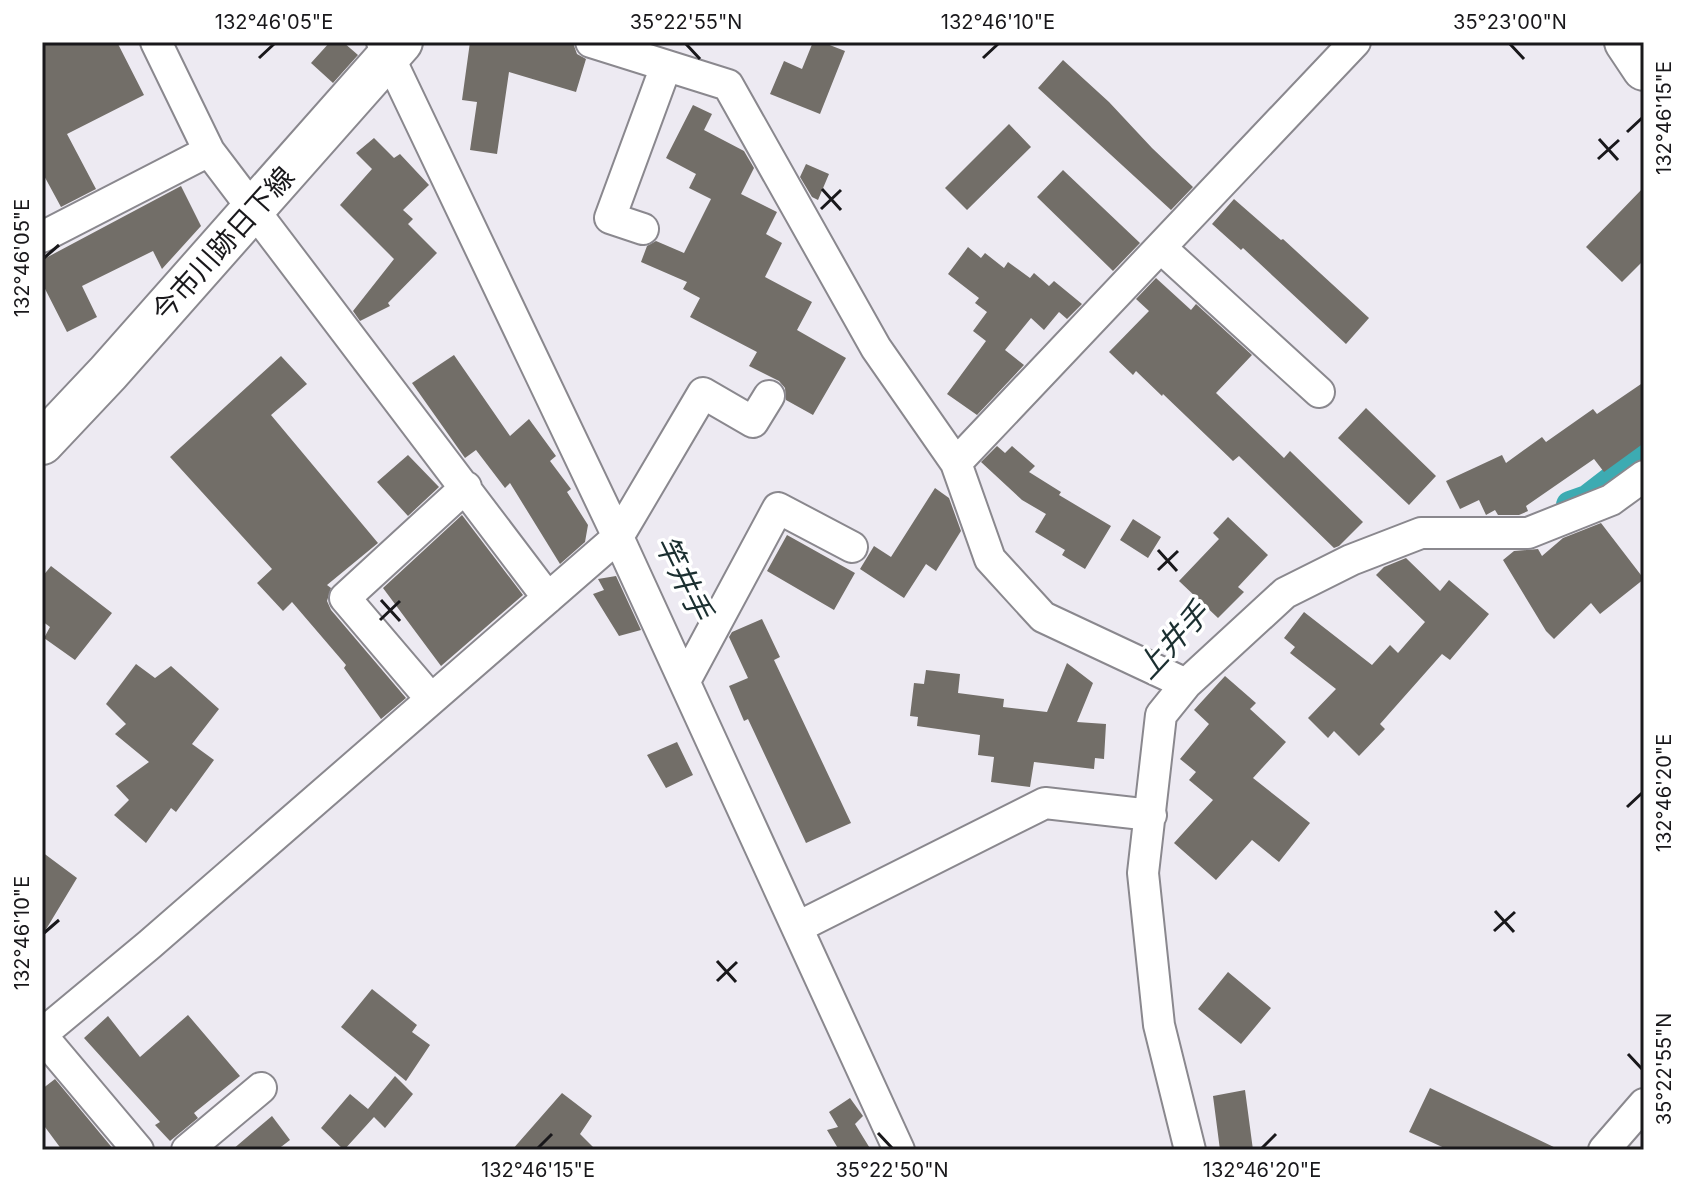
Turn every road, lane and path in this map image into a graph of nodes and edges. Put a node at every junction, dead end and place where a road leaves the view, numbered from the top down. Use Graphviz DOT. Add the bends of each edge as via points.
graph roads {
  1 [pos="156,42"];
  2 [pos="591,42"];
  3 [pos="1355,42"];
  4 [pos="1626,42"];
  5 [pos="391,47"];
  6 [pos="666,66"];
  7 [pos="1644,69"];
  8 [pos="209,151"];
  9 [pos="254,208"];
  10 [pos="643,229"];
  11 [pos="42,237"];
  12 [pos="1161,248"];
  13 [pos="1319,392"];
  14 [pos="769,396"];
  15 [pos="42,443"];
  16 [pos="956,463"];
  17 [pos="1644,476"];
  18 [pos="466,487"];
  19 [pos="618,537"];
  20 [pos="852,547"];
  21 [pos="548,598"];
  22 [pos="685,681"];
  23 [pos="1186,684"];
  24 [pos="431,699"];
  25 [pos="1151,815"];
  26 [pos="798,927"];
  27 [pos="42,1035"];
  28 [pos="261,1088"];
  29 [pos="1644,1104"];
  30 [pos="138,1150"];
  31 [pos="187,1150"];
  32 [pos="899,1150"];
  33 [pos="1190,1150"];
  34 [pos="1604,1150"];
  1 -- 8 [label="street"];
  2 -- 6 [label="street"];
  3 -- 12 [label="street"];
  4 -- 7 [label="street"];
  5 -- 9 [label="street, 今市川跡日下線"];
  5 -- 19 [label="street"];
  6 -- 10 [label="street" via="610,218"];
  6 -- 16 [label="street" via="728,85 876,348"];
  8 -- 9 [label="street"];
  8 -- 11 [label="street"];
  9 -- 15 [label="street, 今市川跡日下線"];
  9 -- 18 [label="street"];
  12 -- 13 [label="street"];
  12 -- 16 [label="street"];
  14 -- 19 [label="street" via="753,422 703,393"];
  16 -- 23 [label="street" via="990,559 1043,617"];
  17 -- 23 [label="street" via="1611,500 1528,533 1421,533 1351,560 1285,593"];
  18 -- 21 [label="street"];
  18 -- 24 [label="street" via="345,598"];
  19 -- 21 [label="street"];
  19 -- 22 [label="street"];
  20 -- 22 [label="street" via="778,508"];
  21 -- 24 [label="street"];
  22 -- 26 [label="street"];
  23 -- 25 [label="street" via="1161,715"];
  24 -- 27 [label="street"];
  25 -- 26 [label="street" via="1045,803"];
  25 -- 33 [label="street" via="1143,873 1159,1025"];
  26 -- 32 [label="street"];
  27 -- 30 [label="street"];
  28 -- 31 [label="street"];
  29 -- 34 [label="street"];
}
